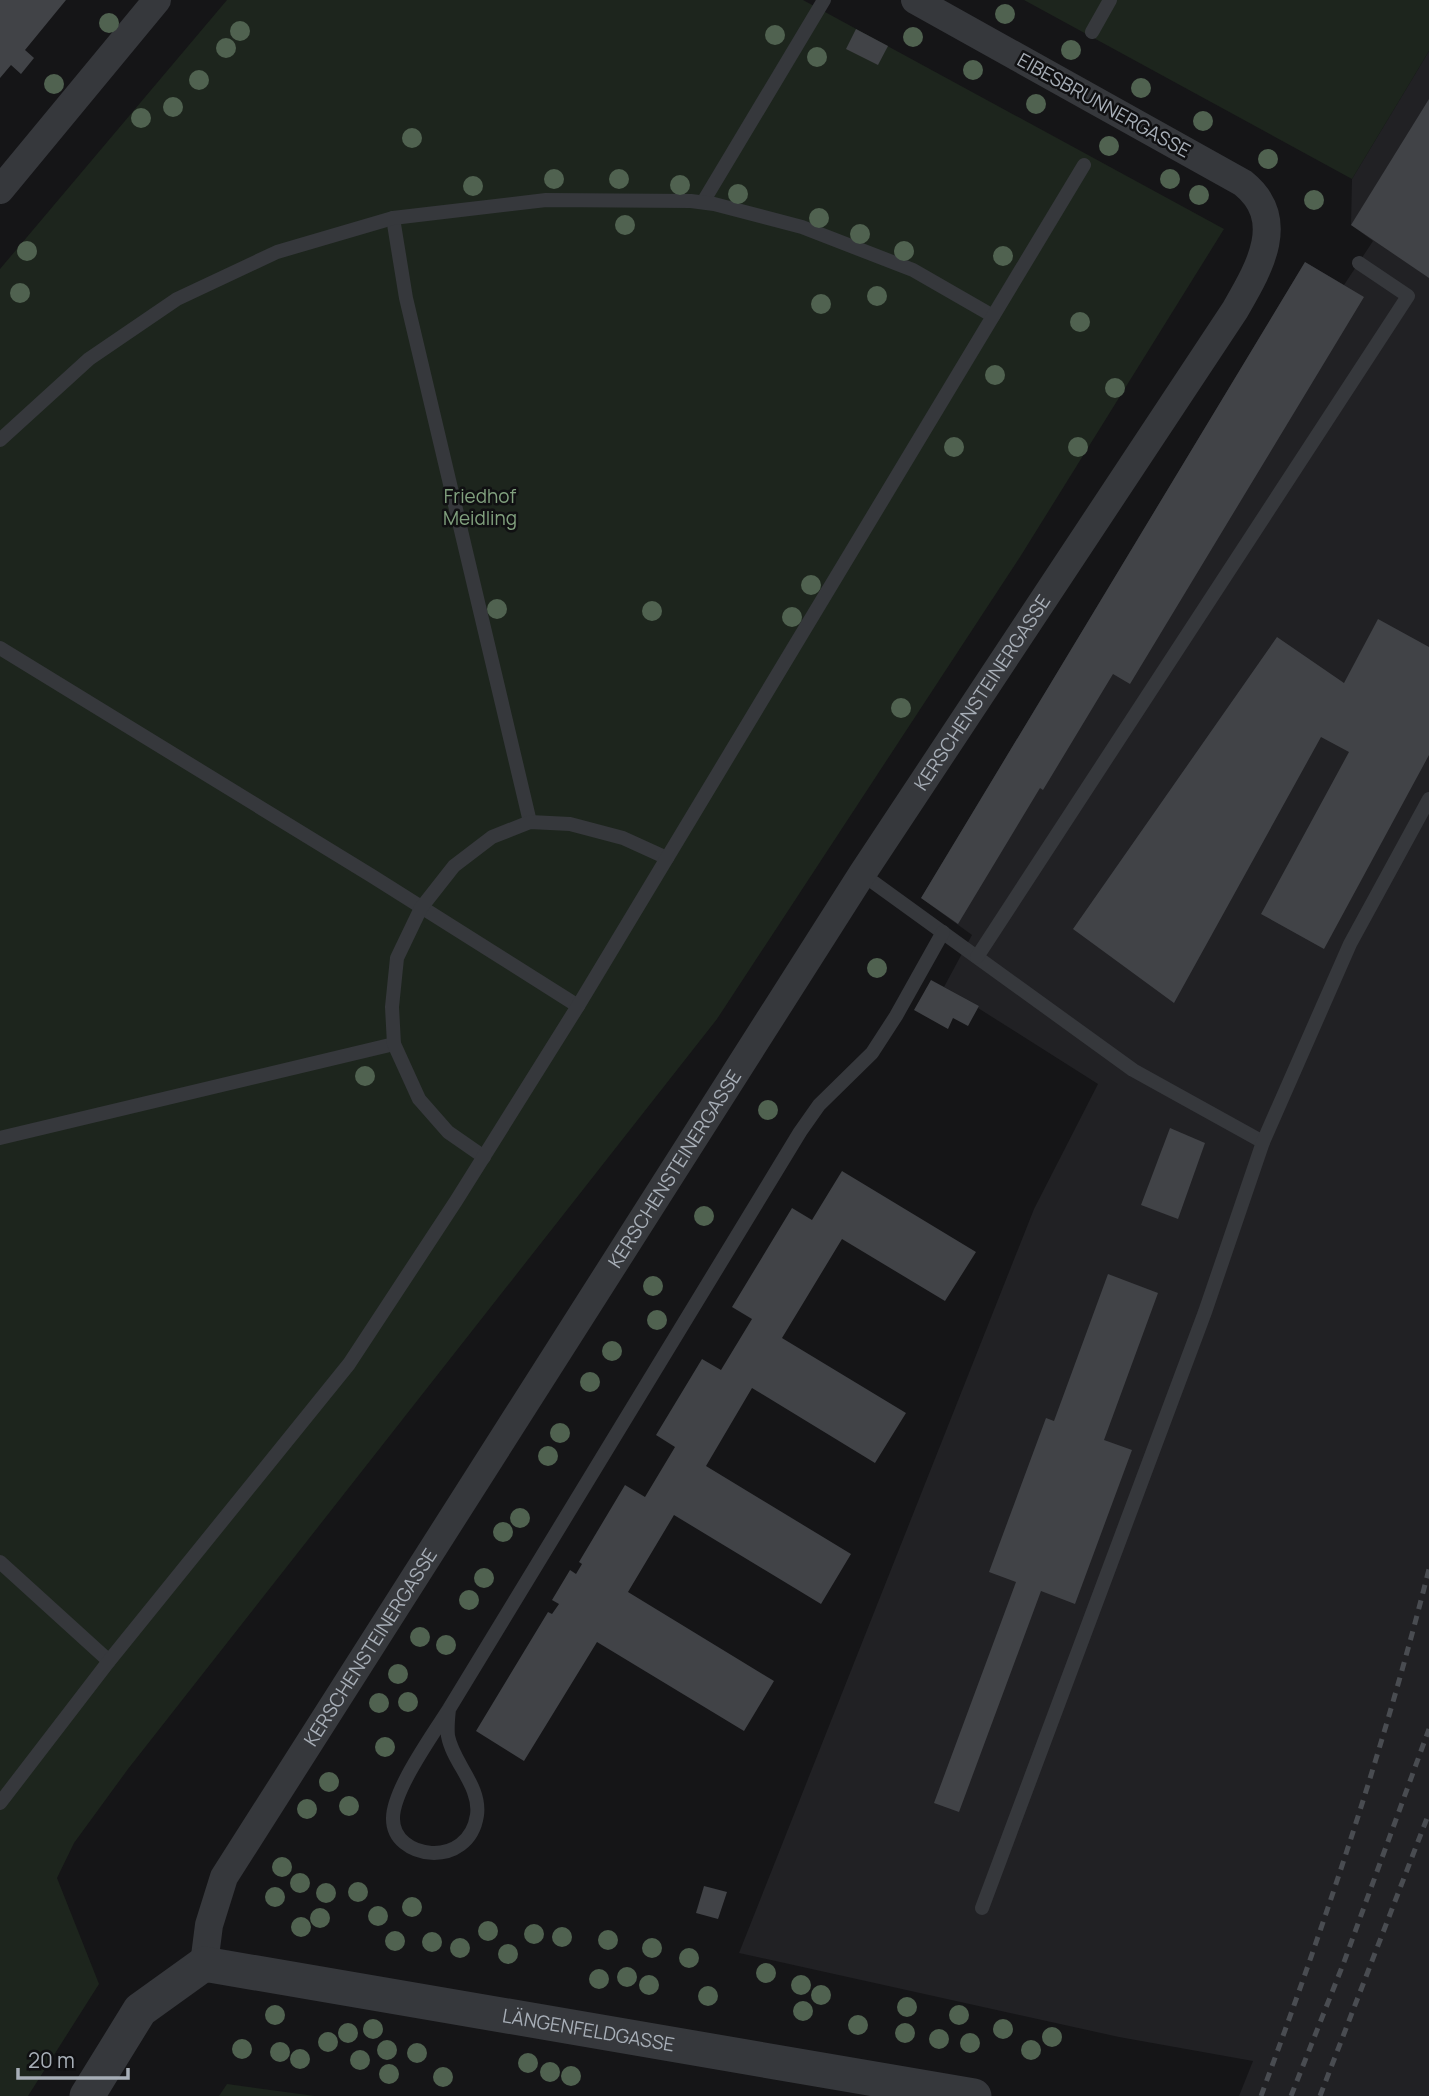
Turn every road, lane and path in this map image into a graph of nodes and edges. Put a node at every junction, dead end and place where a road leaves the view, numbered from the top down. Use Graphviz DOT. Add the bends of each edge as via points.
graph roads {
  1 [pos="157,0"];
  2 [pos="824,0"];
  3 [pos="915,0"];
  4 [pos="1110,0"];
  5 [pos="1092,32"];
  6 [pos="1084,164"];
  7 [pos="0,190"];
  8 [pos="702,202"];
  9 [pos="393,218"];
  10 [pos="1267,232"];
  11 [pos="1359,263"];
  12 [pos="993,317"];
  13 [pos="0,440"];
  14 [pos="0,648"];
  15 [pos="1429,799"];
  16 [pos="530,822"];
  17 [pos="667,858"];
  18 [pos="862,874"];
  19 [pos="421,908"];
  20 [pos="943,932"];
  21 [pos="977,957"];
  22 [pos="578,1006"];
  23 [pos="394,1044"];
  24 [pos="0,1138"];
  25 [pos="1264,1142"];
  26 [pos="484,1157"];
  27 [pos="0,1562"];
  28 [pos="109,1661"];
  29 [pos="449,1709"];
  30 [pos="0,1803"];
  31 [pos="982,1908"];
  32 [pos="204,1964"];
  33 [pos="87,2096"];
  34 [pos="974,2096"];
  1 -- 7 [label="street"];
  2 -- 8 [label="lane"];
  3 -- 10 [label="street, EIBESBRUNNERGASSE" via="1243,183 1261,203"];
  4 -- 5 [label="lane"];
  6 -- 12 [label="lane"];
  8 -- 9 [label="lane" via="546,200"];
  8 -- 12 [label="lane" via="802,227 913,270"];
  9 -- 13 [label="lane" via="277,252 177,299 89,359"];
  9 -- 16 [label="lane" via="406,298"];
  10 -- 18 [label="street, KERSCHENSTEINERGASSE" via="1264,253 1235,310"];
  11 -- 21 [label="lane" via="1408,296"];
  12 -- 17 [label="lane"];
  14 -- 19 [label="lane"];
  15 -- 25 [label="lane" via="1350,944"];
  16 -- 17 [label="lane" via="570,824 623,838"];
  16 -- 19 [label="lane" via="492,836 454,866"];
  17 -- 22 [label="lane"];
  18 -- 20 [label="lane"];
  18 -- 32 [label="street, KERSCHENSTEINERGASSE" via="224,1877 209,1925"];
  19 -- 22 [label="lane"];
  19 -- 23 [label="lane" via="397,958 391,1007"];
  20 -- 21 [label="lane"];
  20 -- 29 [label="lane" via="872,1052 819,1105 800,1132"];
  21 -- 25 [label="lane" via="1141,1075"];
  22 -- 26 [label="lane"];
  23 -- 24 [label="lane"];
  23 -- 26 [label="lane" via="419,1099 448,1132"];
  25 -- 31 [label="lane"];
  26 -- 28 [label="lane" via="349,1364"];
  27 -- 28 [label="lane"];
  28 -- 30 [label="lane"];
  29 -- 29 [label="lane" via="398,1794 393,1817 395,1830 406,1843 432,1854 461,1844 477,1819 475,1795 449,1737"];
  32 -- 33 [label="street" via="140,2010"];
  32 -- 34 [label="street, LÄNGENFELDGASSE"];
}
